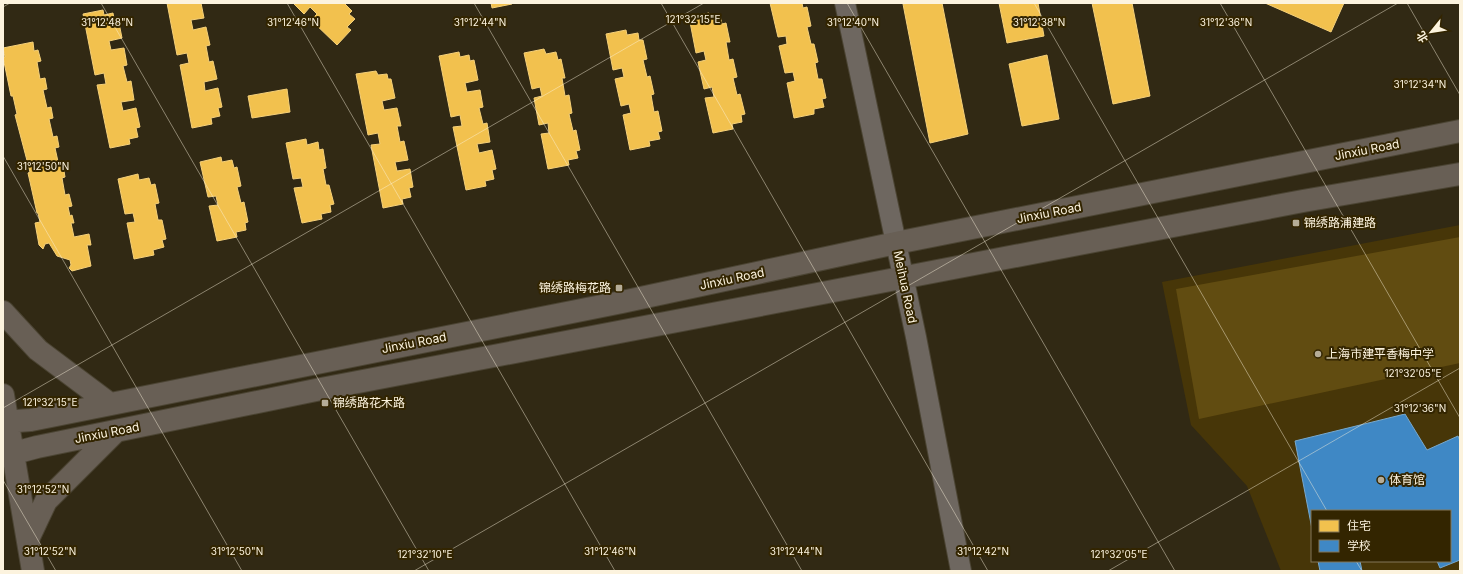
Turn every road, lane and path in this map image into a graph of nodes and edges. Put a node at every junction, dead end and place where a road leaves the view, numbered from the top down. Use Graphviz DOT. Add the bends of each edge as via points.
graph roads {
  1 [pos="845,3"];
  2 [pos="1460,131"];
  3 [pos="1460,174"];
  4 [pos="896,244"];
  5 [pos="903,279"];
  6 [pos="3,312"];
  7 [pos="3,395"];
  8 [pos="110,404"];
  9 [pos="5,422"];
  10 [pos="115,432"];
  11 [pos="8,455"];
  12 [pos="28,539"];
  13 [pos="33,571"];
  14 [pos="961,571"];
  1 -- 4 [label="street, Meihua Road"];
  2 -- 4 [label="main road, Jinxiu Road"];
  3 -- 5 [label="main road, Jinxiu Road" via="1303,201"];
  4 -- 5 [label="street, Meihua Road"];
  4 -- 8 [label="main road, Jinxiu Road" via="614,304"];
  5 -- 10 [label="main road, Jinxiu Road" via="316,390"];
  5 -- 14 [label="street, Meihua Road"];
  6 -- 8 [label="main road" via="38,350"];
  7 -- 9 [label="main road"];
  8 -- 9 [label="main road, Jinxiu Road" via="31,420"];
  9 -- 11 [label="main road"];
  10 -- 11 [label="main road, Jinxiu Road"];
  10 -- 12 [label="main road" via="46,501"];
  11 -- 12 [label="main road"];
  12 -- 13 [label="main road"];
}
